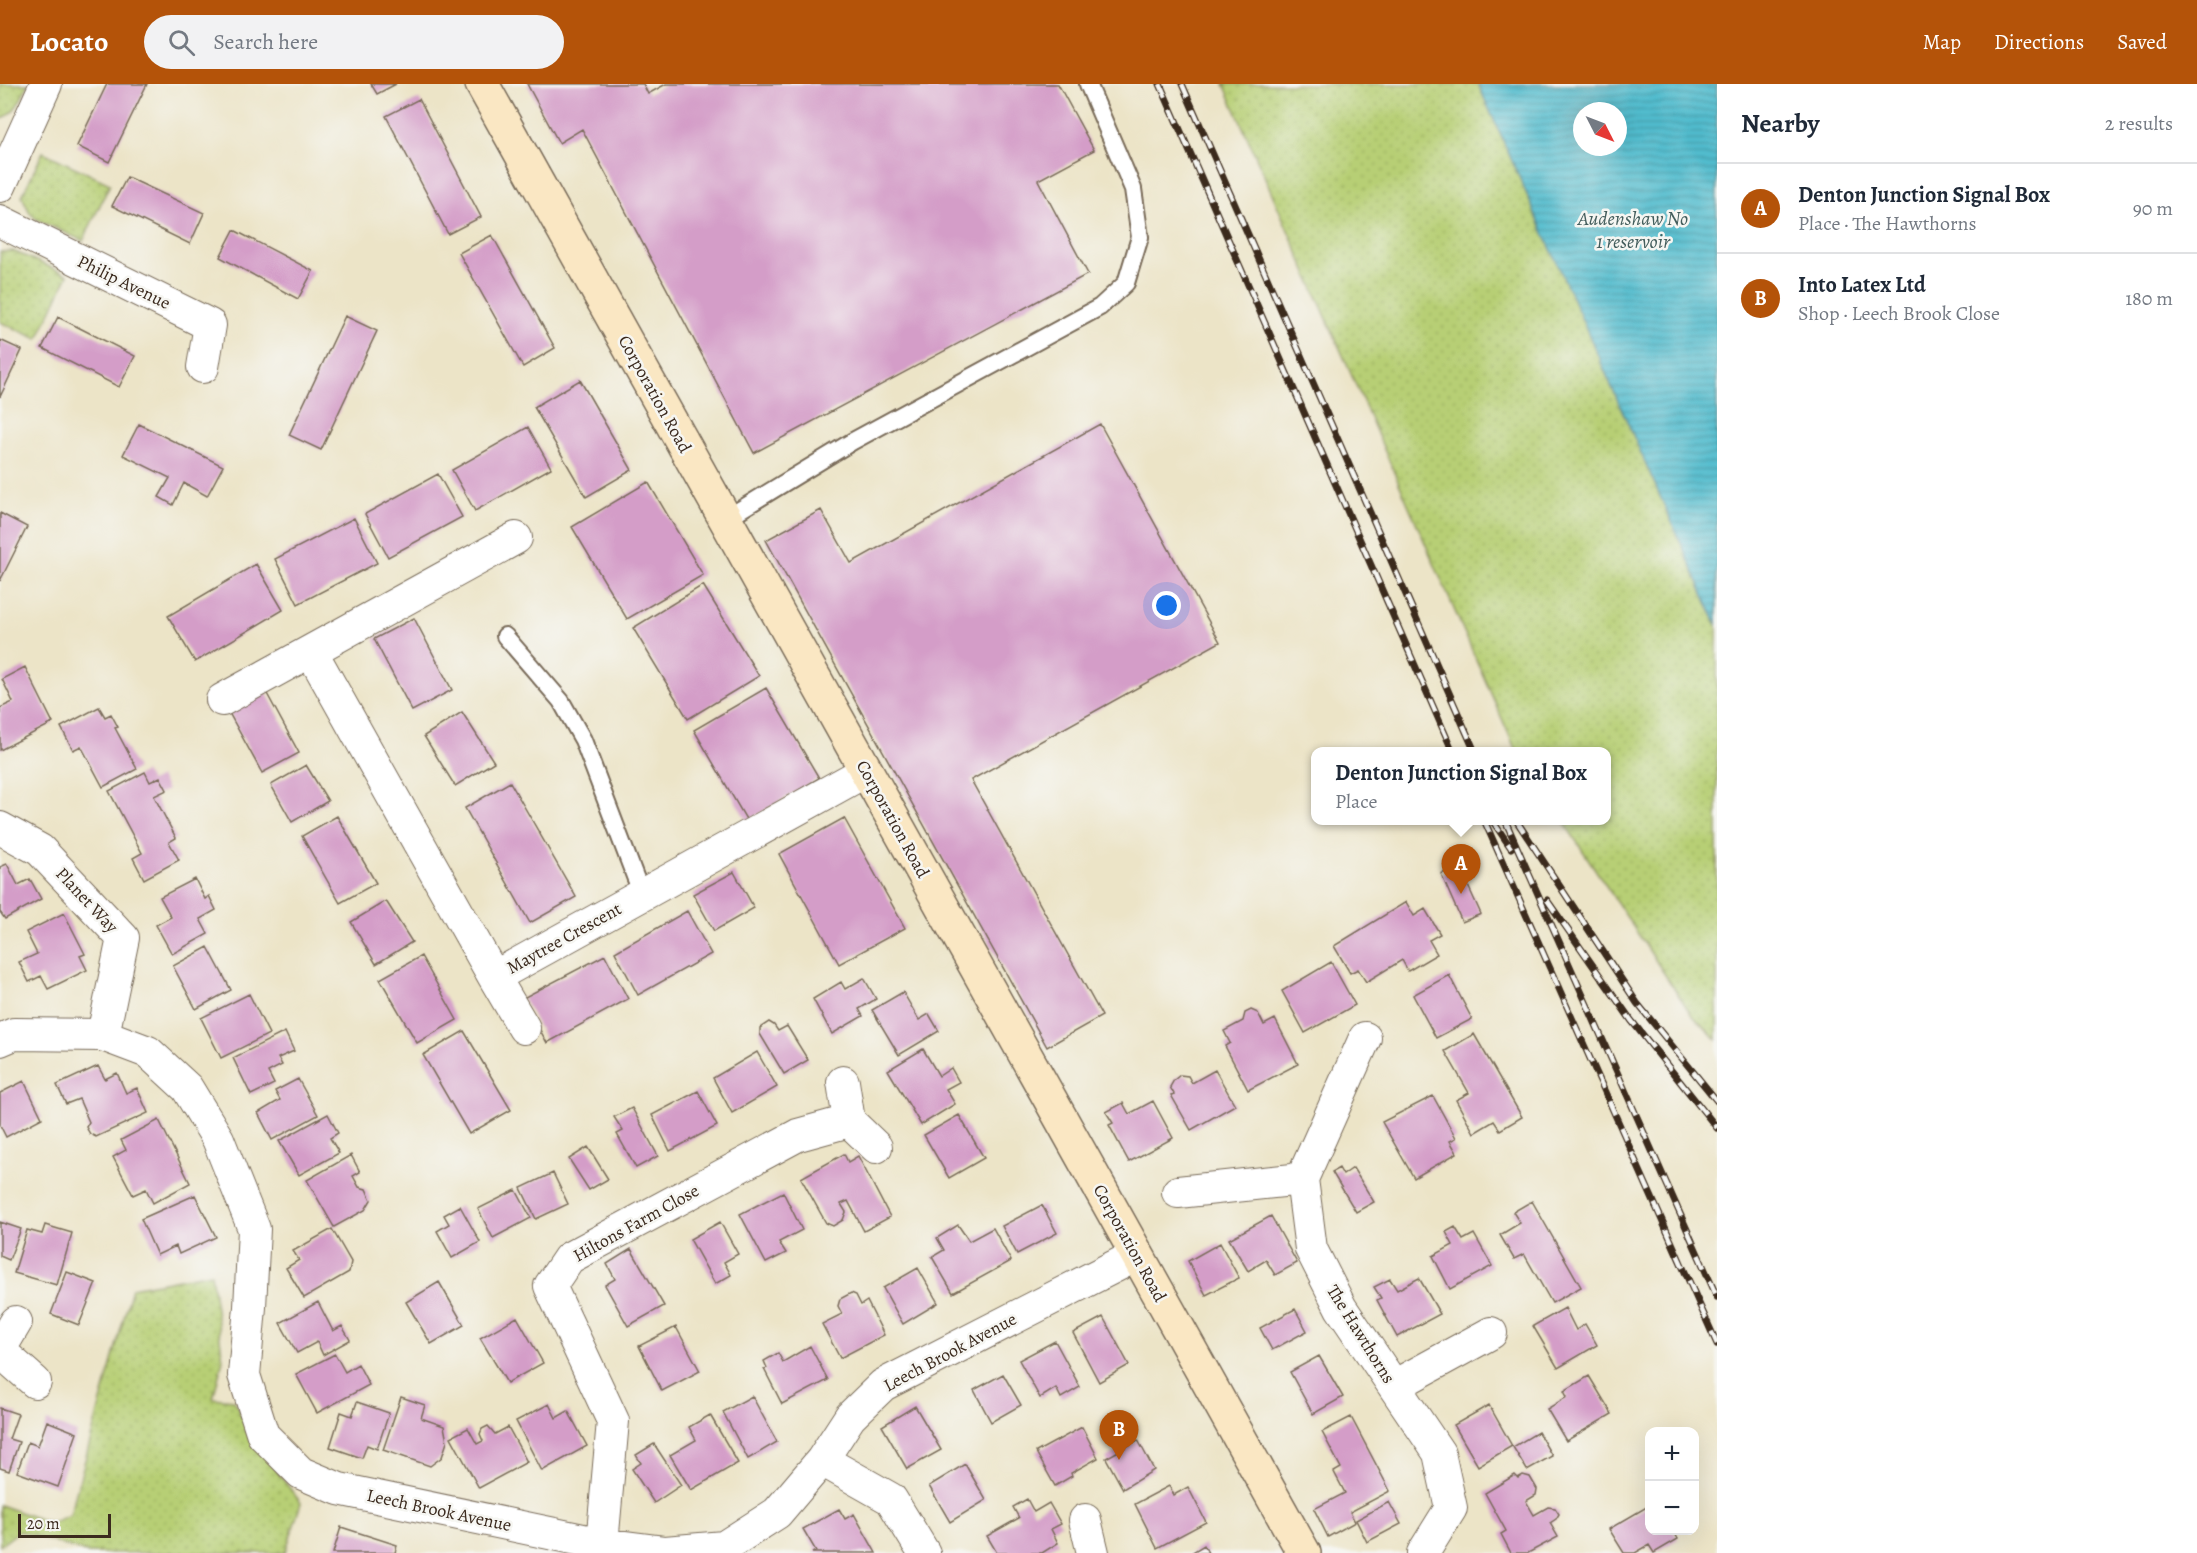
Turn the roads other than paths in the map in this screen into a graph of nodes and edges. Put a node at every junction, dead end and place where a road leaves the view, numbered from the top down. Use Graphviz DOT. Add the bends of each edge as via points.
graph roads {
  1 [pos="46,84"];
  2 [pos="482,84"];
  3 [pos="1088,84"];
  4 [pos="8,149"];
  5 [pos="0,186"];
  6 [pos="0,220"];
  7 [pos="203,367"];
  8 [pos="725,519"];
  9 [pos="516,538"];
  10 [pos="505,636"];
  11 [pos="311,651"];
  12 [pos="222,700"];
  13 [pos="866,771"];
  14 [pos="0,828"];
  15 [pos="642,895"];
  16 [pos="494,977"];
  17 [pos="524,1028"];
  18 [pos="103,1035"];
  19 [pos="1365,1038"];
  20 [pos="0,1040"];
  21 [pos="843,1082"];
  22 [pos="849,1121"];
  23 [pos="876,1147"];
  24 [pos="1302,1179"];
  25 [pos="1178,1192"];
  26 [pos="1137,1255"];
  27 [pos="16,1322"];
  28 [pos="1491,1333"];
  29 [pos="0,1350"];
  30 [pos="35,1382"];
  31 [pos="1394,1386"];
  32 [pos="822,1460"];
  33 [pos="1085,1520"];
  34 [pos="602,1544"];
  35 [pos="1430,1550"];
  36 [pos="924,1553"];
  37 [pos="1093,1553"];
  38 [pos="1304,1553"];
  1 -- 4 [label="street"];
  2 -- 8 [label="street, Corporation Road"];
  3 -- 8 [label="lane" via="1133,189 1140,237 1126,284 1100,307 853,441"];
  4 -- 5 [label="street"];
  6 -- 7 [label="street, Philip Avenue" via="210,325"];
  8 -- 13 [label="street, Corporation Road"];
  9 -- 11 [label="street"];
  10 -- 15 [label="lane" via="561,701 583,740"];
  11 -- 12 [label="street"];
  11 -- 16 [label="street, Maytree Crescent"];
  13 -- 15 [label="street, Maytree Crescent"];
  13 -- 26 [label="street, Corporation Road"];
  14 -- 18 [label="street, Planet Way" via="40,850 123,938"];
  15 -- 16 [label="street, Maytree Crescent"];
  16 -- 17 [label="street"];
  18 -- 20 [label="street, Leech Brook Avenue" via="14,1034"];
  18 -- 34 [label="street, Leech Brook Avenue" via="148,1052 187,1088 218,1138 254,1229 244,1375 263,1435 301,1473 347,1492"];
  19 -- 24 [label="street"];
  21 -- 22 [label="street"];
  22 -- 23 [label="street"];
  22 -- 34 [label="street, Hiltons Farm Close" via="798,1135 569,1258 549,1286 613,1421"];
  24 -- 25 [label="street"];
  24 -- 31 [label="street, The Hawthorns" via="1311,1249 1341,1308"];
  26 -- 32 [label="street, Leech Brook Avenue" via="883,1385 850,1417"];
  26 -- 38 [label="street, Corporation Road"];
  27 -- 29 [label="street"];
  28 -- 31 [label="street"];
  29 -- 30 [label="street"];
  31 -- 35 [label="street, The Hawthorns" via="1439,1454 1449,1497 1451,1508"];
  32 -- 34 [label="street, Leech Brook Avenue" via="777,1513 724,1547 665,1552"];
  32 -- 36 [label="street" via="891,1499"];
  33 -- 37 [label="street"];
}
